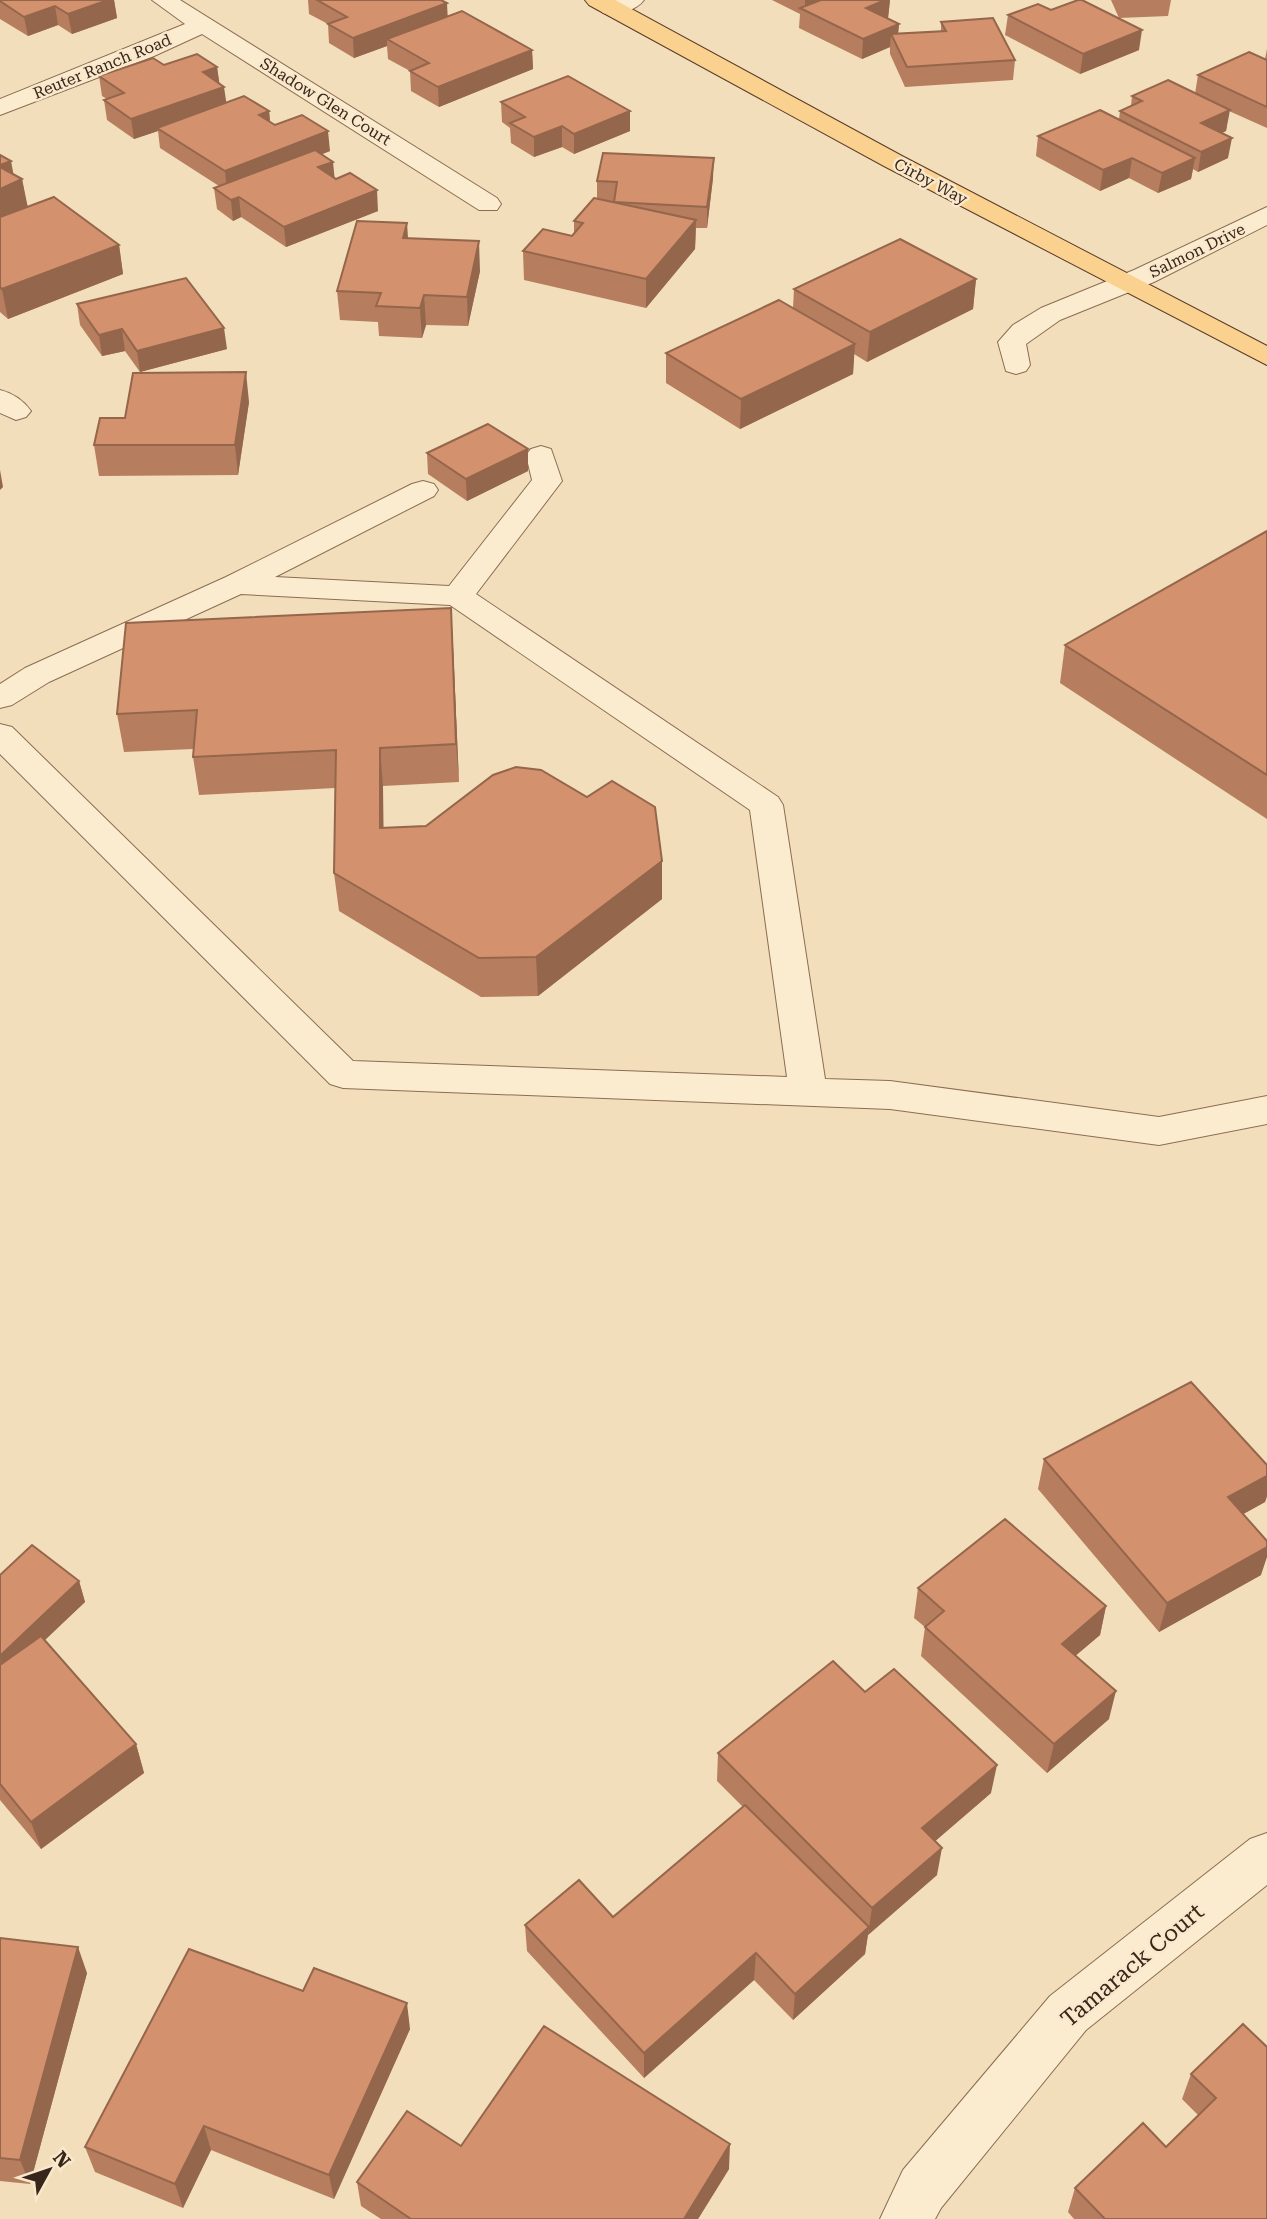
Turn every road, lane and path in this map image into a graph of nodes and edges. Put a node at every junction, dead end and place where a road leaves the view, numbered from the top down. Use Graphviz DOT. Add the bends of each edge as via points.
graph roads {
  1 [pos="164,0"];
  2 [pos="613,3"];
  3 [pos="204,24"];
  4 [pos="0,108"];
  5 [pos="488,204"];
  6 [pos="1267,215"];
  7 [pos="1127,284"];
  8 [pos="1267,357"];
  9 [pos="1016,365"];
  10 [pos="541,455"];
  11 [pos="423,490"];
  12 [pos="236,584"];
  13 [pos="458,596"];
  14 [pos="0,698"];
  15 [pos="0,735"];
  16 [pos="808,1091"];
  17 [pos="1267,1110"];
  18 [pos="1267,1855"];
  19 [pos="907,2219"];
  1 -- 3 [label="street, Shadow Glen Court"];
  2 -- 7 [label="main road, Cirby Way"];
  3 -- 4 [label="street, Reuter Ranch Road"];
  3 -- 5 [label="street, Shadow Glen Court"];
  6 -- 7 [label="street, Salmon Drive"];
  7 -- 8 [label="main road, Cirby Way"];
  7 -- 9 [label="street, Salmon Drive" via="1024,328 1012,342"];
  10 -- 13 [label="street" via="547,481"];
  11 -- 12 [label="street"];
  12 -- 13 [label="street"];
  12 -- 14 [label="street" via="37,675"];
  13 -- 16 [label="street" via="766,805"];
  15 -- 16 [label="street" via="343,1074"];
  16 -- 17 [label="street" via="890,1095 1160,1131"];
  18 -- 19 [label="street, Tamarack Court" via="1068,2013 922,2189"];
}
